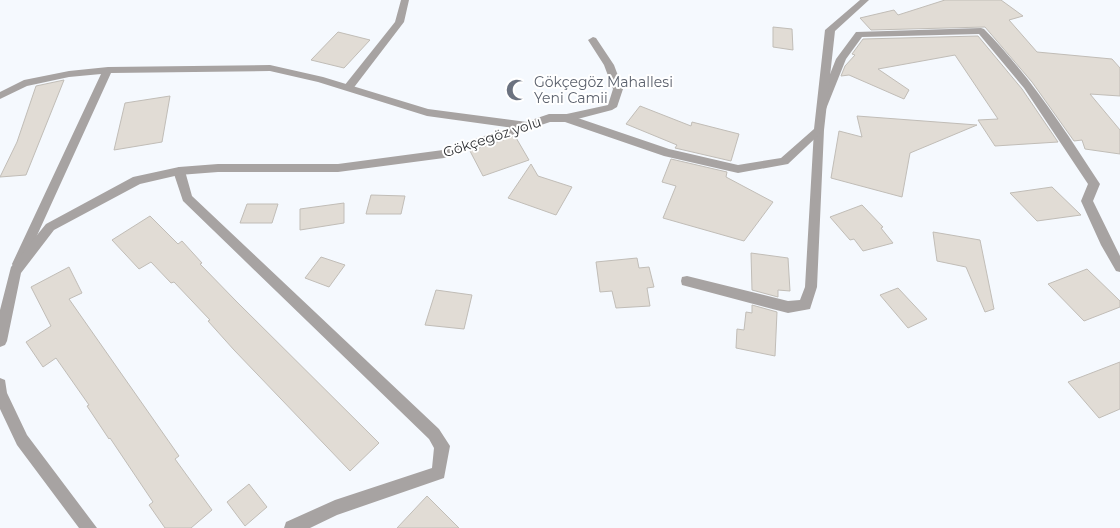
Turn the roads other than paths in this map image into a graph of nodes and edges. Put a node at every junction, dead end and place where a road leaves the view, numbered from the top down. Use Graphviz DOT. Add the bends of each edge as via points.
graph roads {
  1 [pos="405,0"];
  2 [pos="865,0"];
  3 [pos="593,40"];
  4 [pos="108,70"];
  5 [pos="348,88"];
  6 [pos="0,96"];
  7 [pos="822,108"];
  8 [pos="566,118"];
  9 [pos="527,126"];
  10 [pos="819,130"];
  11 [pos="179,171"];
  12 [pos="1120,267"];
  13 [pos="15,271"];
  14 [pos="687,281"];
  15 [pos="0,341"];
  16 [pos="0,385"];
  17 [pos="0,393"];
  18 [pos="89,528"];
  19 [pos="292,528"];
  1 -- 5 [label="street" via="399,22"];
  2 -- 7 [label="street" via="830,30"];
  3 -- 8 [label="street" via="609,65 618,88 612,107"];
  4 -- 5 [label="street" via="270,68"];
  4 -- 6 [label="street" via="24,82"];
  4 -- 13 [label="street"];
  5 -- 9 [label="street" via="427,112"];
  7 -- 10 [label="street"];
  7 -- 12 [label="street" via="841,59 859,34 981,31 1033,89 1094,184 1087,201"];
  8 -- 9 [label="street, Gökçegöz yolu" via="548,118"];
  8 -- 10 [label="street, Gökçegöz yolu" via="668,153 738,169 784,161"];
  9 -- 11 [label="street, Gökçegöz yolu" via="444,154 357,166"];
  10 -- 14 [label="street" via="811,287 805,305 788,307"];
  11 -- 13 [label="street, Gökçegöz yolu" via="137,180 50,226"];
  11 -- 19 [label="street" via="187,198 434,434 442,446 439,473 335,508"];
  13 -- 15 [label="street, Gökçegöz yolu"];
  16 -- 17 [label="street"];
  17 -- 18 [label="street" via="22,440"];
}
